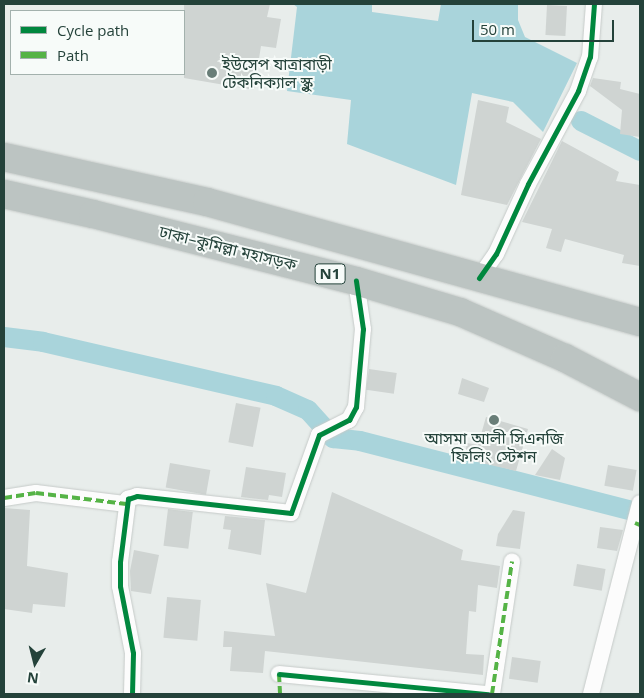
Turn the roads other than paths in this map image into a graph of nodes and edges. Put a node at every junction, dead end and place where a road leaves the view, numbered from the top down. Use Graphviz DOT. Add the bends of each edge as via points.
graph roads {
  1 [pos="594,4"];
  2 [pos="4,157"];
  3 [pos="4,194"];
  4 [pos="478,278"];
  5 [pos="356,281"];
  6 [pos="640,322"];
  7 [pos="640,397"];
  8 [pos="4,498"];
  9 [pos="640,503"];
  10 [pos="126,504"];
  11 [pos="638,524"];
  12 [pos="512,562"];
  13 [pos="279,674"];
  14 [pos="391,689"];
  15 [pos="593,693"];
  16 [pos="132,694"];
  17 [pos="488,694"];
  18 [pos="492,694"];
  1 -- 4 [label="street" via="590,57 578,90 528,184 496,254"];
  2 -- 4 [label="highway, N1" via="207,202"];
  3 -- 5 [label="highway, ঢাকা–কুমিল্লা মহাসড়ক / N1"];
  4 -- 6 [label="highway, N1"];
  5 -- 7 [label="highway, ঢাকা–কুমিল্লা মহাসড়ক / N1" via="460,312 565,358"];
  5 -- 10 [label="street" via="363,329 356,407 349,420 319,436 291,513 137,496 128,499"];
  8 -- 10 [label="street" via="36,493"];
  9 -- 11 [label="street"];
  10 -- 16 [label="street" via="120,586 133,653"];
  11 -- 15 [label="street"];
  12 -- 18 [label="street"];
  13 -- 14 [label="street"];
  14 -- 17 [label="street"];
}
